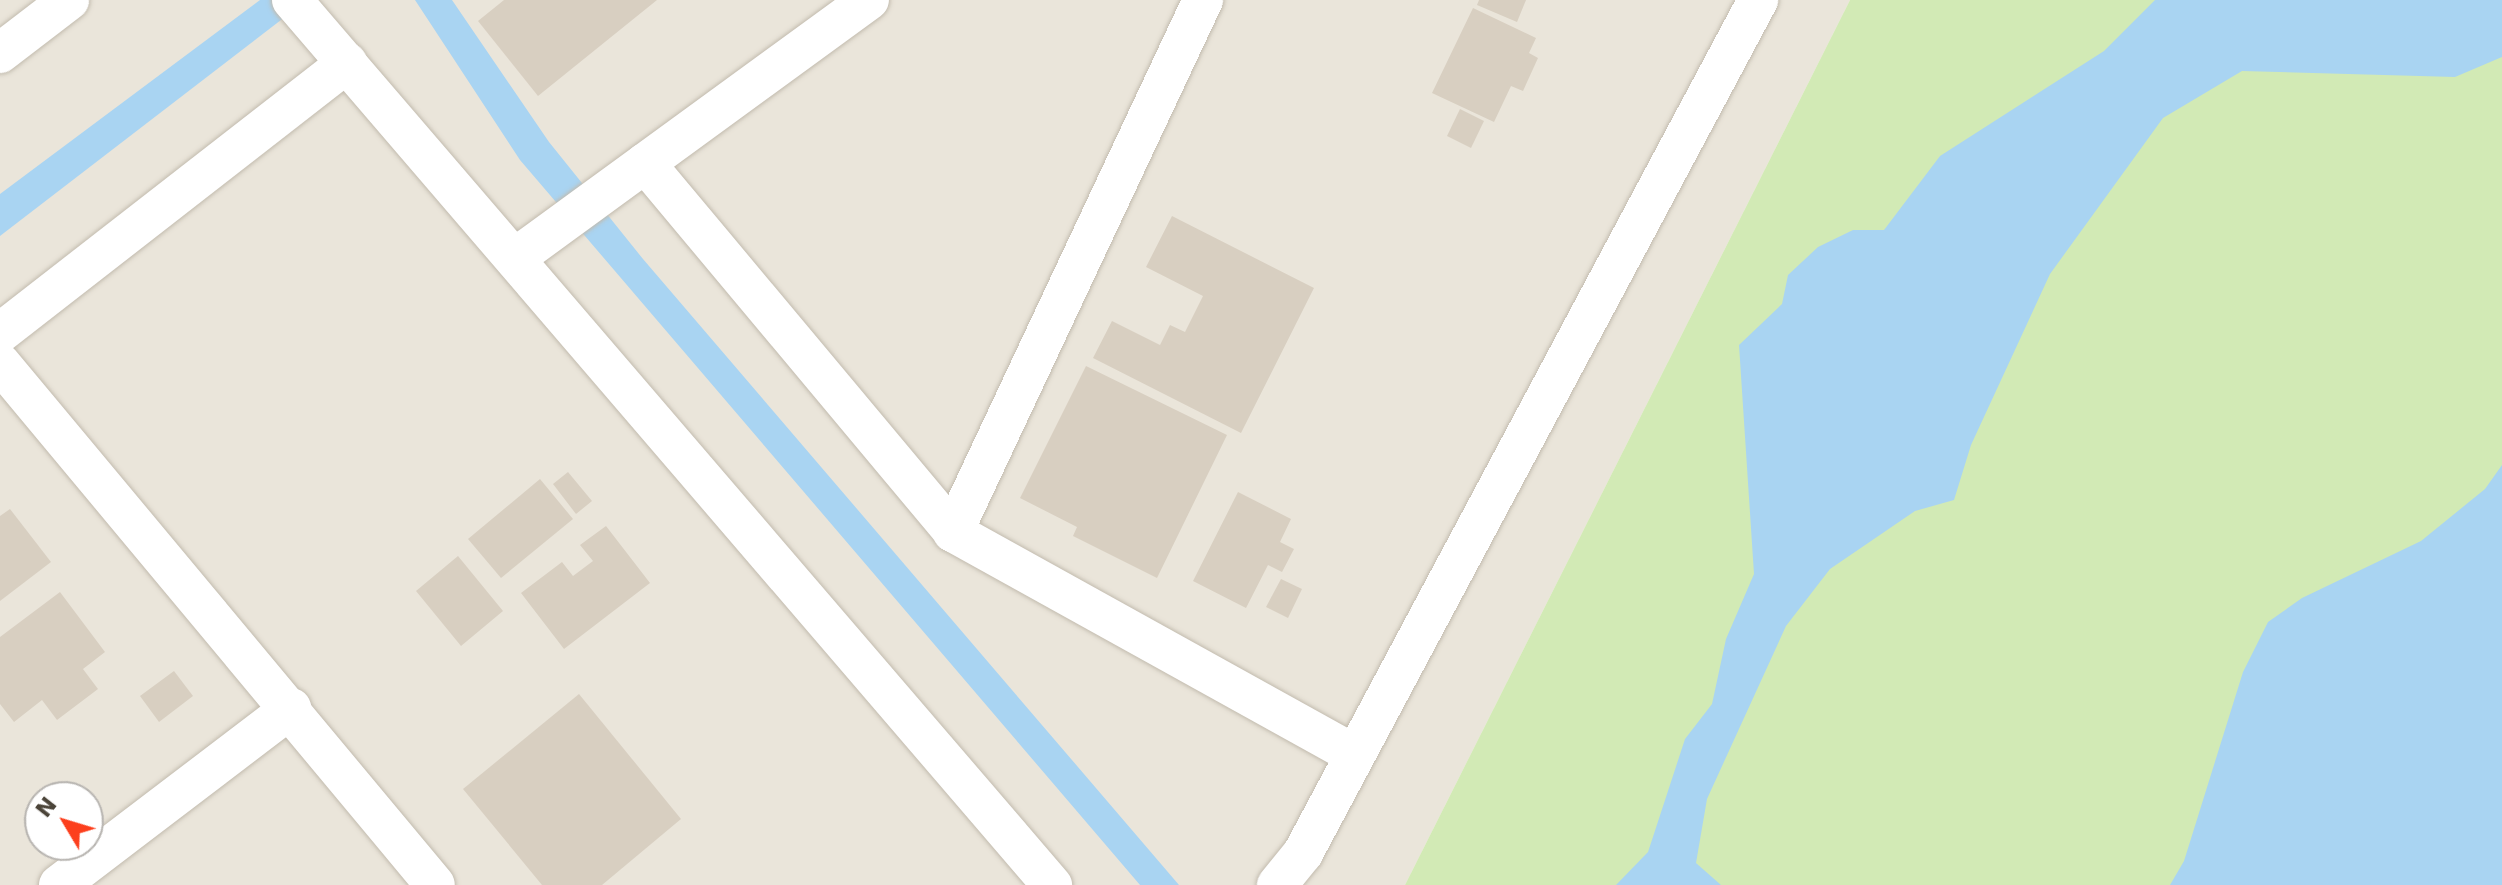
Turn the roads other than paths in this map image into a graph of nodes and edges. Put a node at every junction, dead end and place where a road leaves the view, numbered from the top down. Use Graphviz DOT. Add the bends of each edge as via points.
graph roads {
  1 [pos="69,0"];
  2 [pos="869,0"];
  3 [pos="1203,0"];
  4 [pos="1758,0"];
  5 [pos="299,7"];
  6 [pos="0,53"];
  7 [pos="347,63"];
  8 [pos="645,163"];
  9 [pos="515,258"];
  10 [pos="0,333"];
  11 [pos="0,363"];
  12 [pos="953,532"];
  13 [pos="291,708"];
  14 [pos="1353,754"];
  15 [pos="59,885"];
  16 [pos="435,885"];
  17 [pos="1052,885"];
  18 [pos="1277,885"];
  1 -- 6 [label="street"];
  2 -- 8 [label="street"];
  3 -- 12 [label="street"];
  4 -- 14 [label="street"];
  5 -- 7 [label="street"];
  7 -- 9 [label="street"];
  7 -- 10 [label="street"];
  8 -- 9 [label="street"];
  8 -- 12 [label="street"];
  9 -- 17 [label="street"];
  11 -- 13 [label="street"];
  12 -- 14 [label="street"];
  13 -- 15 [label="street"];
  13 -- 16 [label="street"];
  14 -- 18 [label="street" via="1303,853"];
}
